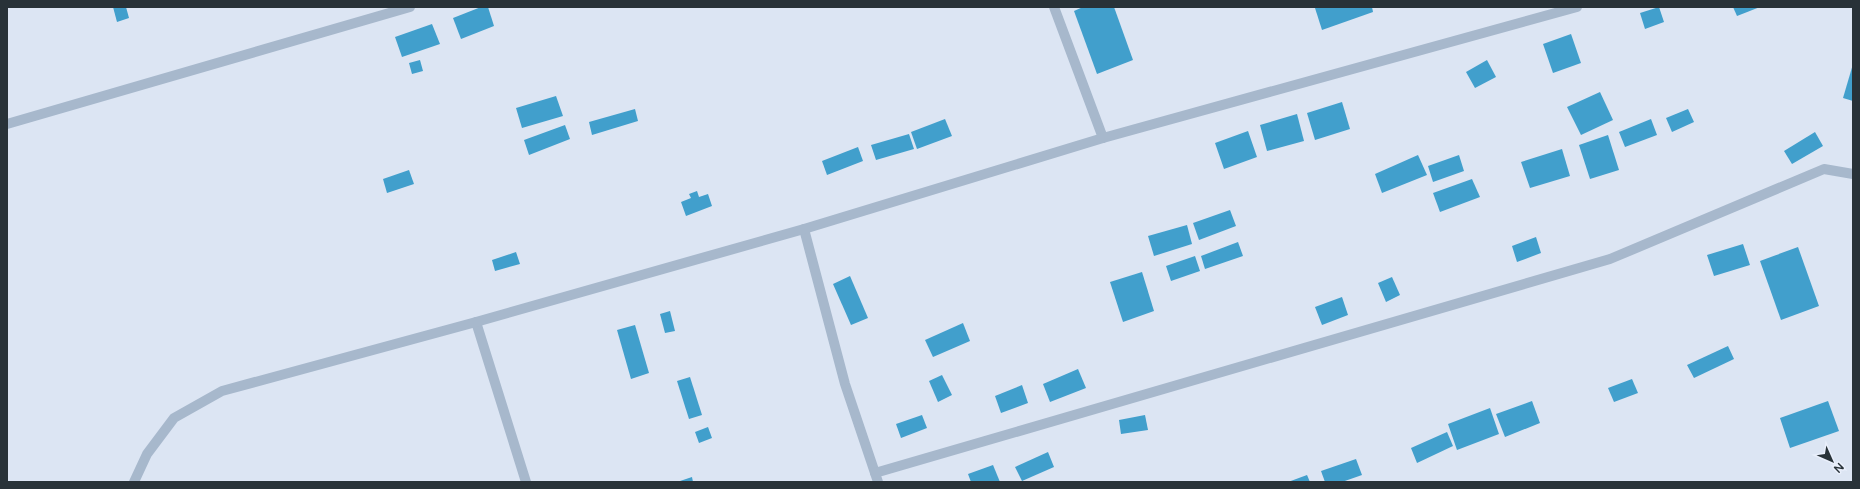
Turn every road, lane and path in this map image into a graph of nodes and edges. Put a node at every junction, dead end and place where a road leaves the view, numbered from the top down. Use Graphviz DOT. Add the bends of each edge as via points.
graph roads {
  1 [pos="410,7"];
  2 [pos="1054,7"];
  3 [pos="1577,7"];
  4 [pos="7,124"];
  5 [pos="1103,138"];
  6 [pos="1853,174"];
  7 [pos="804,229"];
  8 [pos="476,322"];
  9 [pos="876,478"];
  10 [pos="134,482"];
  11 [pos="526,482"];
  1 -- 4 [label="street"];
  2 -- 5 [label="street"];
  3 -- 5 [label="street"];
  5 -- 7 [label="street"];
  6 -- 9 [label="street" via="1824,170 1610,259"];
  7 -- 8 [label="street"];
  7 -- 9 [label="street" via="846,384"];
  8 -- 10 [label="street" via="222,391 174,418 147,454"];
  8 -- 11 [label="street"];
}
